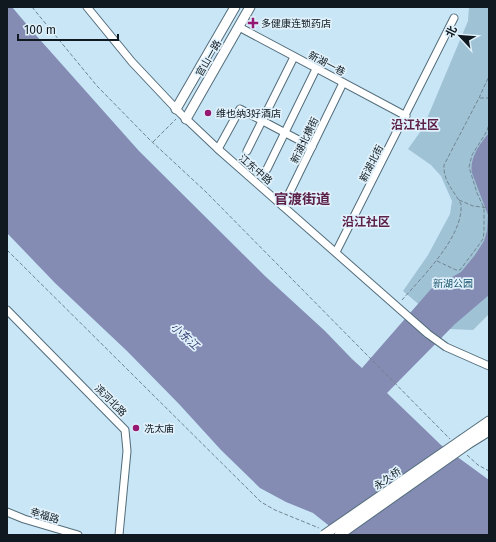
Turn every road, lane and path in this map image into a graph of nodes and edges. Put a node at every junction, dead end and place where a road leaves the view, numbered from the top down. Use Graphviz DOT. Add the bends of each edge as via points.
graph roads {
  1 [pos="32,7"];
  2 [pos="235,7"];
  3 [pos="250,7"];
  4 [pos="90,8"];
  5 [pos="454,18"];
  6 [pos="238,27"];
  7 [pos="294,57"];
  8 [pos="316,69"];
  9 [pos="198,70"];
  10 [pos="489,76"];
  11 [pos="210,77"];
  12 [pos="343,83"];
  13 [pos="479,98"];
  14 [pos="489,98"];
  15 [pos="181,114"];
  16 [pos="406,116"];
  17 [pos="262,121"];
  18 [pos="489,124"];
  19 [pos="285,133"];
  20 [pos="153,142"];
  21 [pos="312,147"];
  22 [pos="218,149"];
  23 [pos="247,151"];
  24 [pos="268,169"];
  25 [pos="458,200"];
  26 [pos="283,206"];
  27 [pos="485,208"];
  28 [pos="489,208"];
  29 [pos="7,250"];
  30 [pos="336,252"];
  31 [pos="436,261"];
  32 [pos="397,306"];
  33 [pos="7,310"];
  34 [pos="489,366"];
  35 [pos="489,421"];
  36 [pos="489,431"];
  37 [pos="451,439"];
  38 [pos="466,441"];
  39 [pos="467,455"];
  40 [pos="489,471"];
  41 [pos="7,512"];
  42 [pos="322,532"];
  43 [pos="78,535"];
  44 [pos="119,535"];
  45 [pos="339,535"];
  1 -- 20 [label="path" via="97,86"];
  2 -- 9 [label="main road, 官山一路"];
  3 -- 6 [label="main road, 官山一路"];
  4 -- 15 [label="street, 江东中路" via="132,62"];
  5 -- 16 [label="street, 新湖北街"];
  6 -- 7 [label="street, 新湖一巷"];
  6 -- 11 [label="main road, 官山一路"];
  7 -- 8 [label="street, 新湖一巷"];
  7 -- 17 [label="street"];
  8 -- 12 [label="street, 新湖一巷"];
  8 -- 19 [label="street"];
  9 -- 11 [label="main road"];
  9 -- 15 [label="main road, 官山一路"];
  10 -- 13 [label="path"];
  11 -- 15 [label="main road, 官山一路"];
  12 -- 16 [label="street, 新湖一巷"];
  12 -- 21 [label="street, 新湖北横街"];
  13 -- 14 [label="path"];
  13 -- 25 [label="path" via="444,165 443,171"];
  15 -- 20 [label="path"];
  15 -- 22 [label="street, 江东中路"];
  16 -- 30 [label="street, 新湖北街"];
  17 -- 19 [label="street"];
  17 -- 22 [label="street" via="240,109"];
  17 -- 23 [label="street"];
  18 -- 27 [label="path" via="469,167"];
  19 -- 21 [label="street"];
  19 -- 24 [label="street"];
  20 -- 37 [label="path" via="205,191"];
  21 -- 26 [label="street, 新湖北横街"];
  22 -- 26 [label="street, 江东中路"];
  25 -- 27 [label="path"];
  25 -- 31 [label="path" via="461,208 454,231"];
  26 -- 30 [label="street, 江东中路"];
  27 -- 28 [label="path"];
  27 -- 31 [label="path" via="483,239 462,269 456,270"];
  29 -- 42 [label="path" via="261,502"];
  30 -- 32 [label="street, 江东中路"];
  31 -- 32 [label="path"];
  32 -- 34 [label="street, 江东中路" via="446,347"];
  33 -- 44 [label="street, 滨河北路" via="125,430 127,451"];
  35 -- 38 [label="main road"];
  36 -- 38 [label="main road"];
  38 -- 42 [label="main road, 永久桥, bridge"];
  38 -- 45 [label="main road, 永久桥, bridge"];
  39 -- 40 [label="path"];
  41 -- 43 [label="street, 幸福路"];
}
